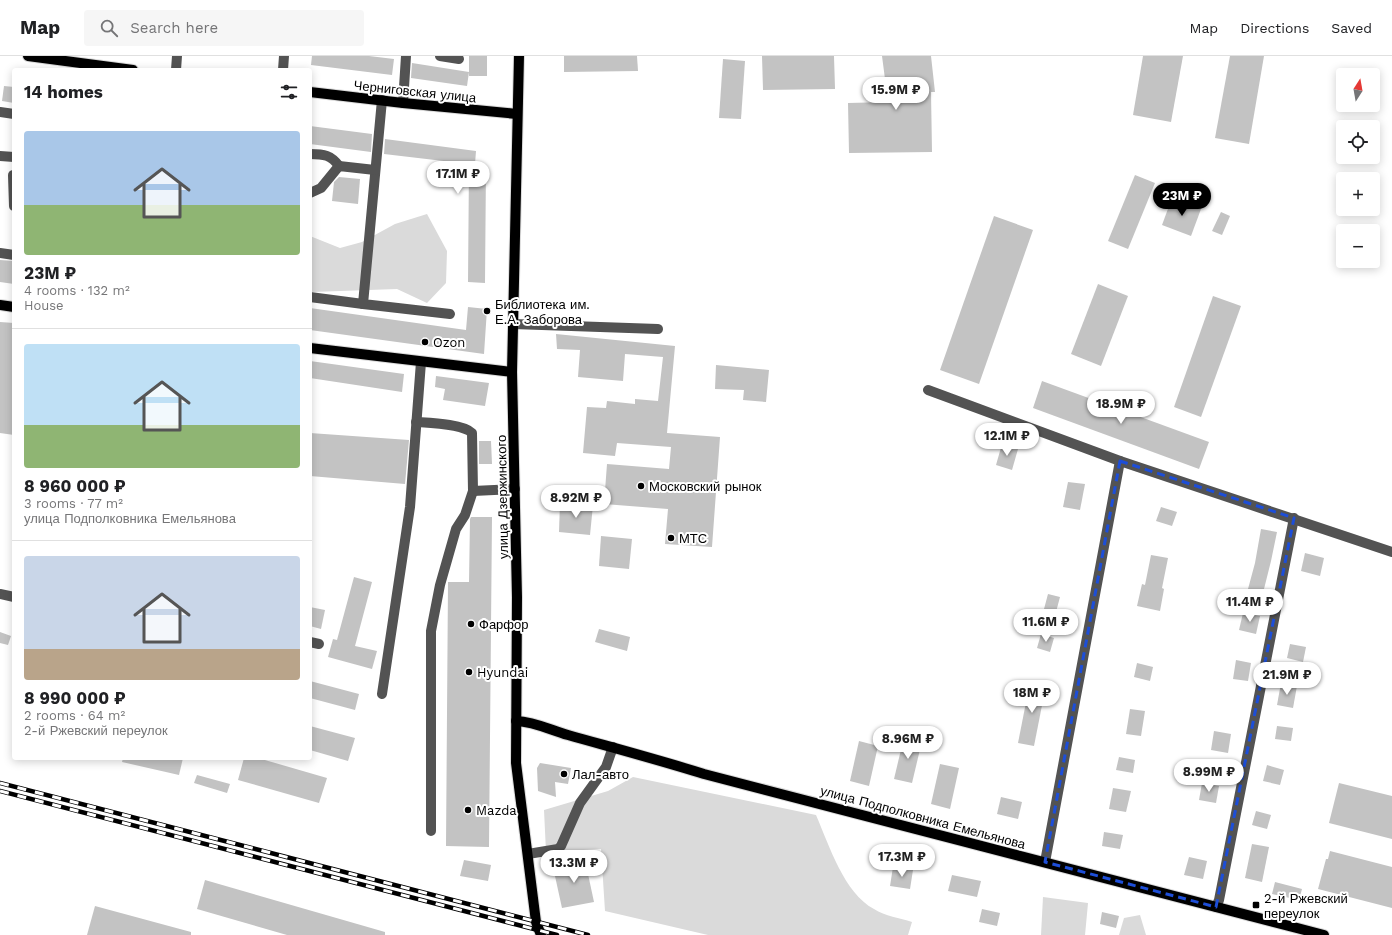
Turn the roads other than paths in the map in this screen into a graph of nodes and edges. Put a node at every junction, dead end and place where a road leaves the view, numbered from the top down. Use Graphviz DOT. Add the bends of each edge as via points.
graph roads {
  1 [pos="28,56"];
  2 [pos="178,56"];
  3 [pos="284,56"];
  4 [pos="406,56"];
  5 [pos="440,56"];
  6 [pos="519,56"];
  7 [pos="459,59"];
  8 [pos="118,68"];
  9 [pos="176,68"];
  10 [pos="283,68"];
  11 [pos="312,92"];
  12 [pos="382,100"];
  13 [pos="403,103"];
  14 [pos="0,112"];
  15 [pos="12,114"];
  16 [pos="517,114"];
  17 [pos="312,154"];
  18 [pos="0,156"];
  19 [pos="12,157"];
  20 [pos="339,166"];
  21 [pos="375,170"];
  22 [pos="312,192"];
  23 [pos="0,253"];
  24 [pos="12,255"];
  25 [pos="312,297"];
  26 [pos="363,304"];
  27 [pos="0,305"];
  28 [pos="12,308"];
  29 [pos="450,314"];
  30 [pos="513,324"];
  31 [pos="658,329"];
  32 [pos="312,348"];
  33 [pos="421,362"];
  34 [pos="512,372"];
  35 [pos="928,390"];
  36 [pos="416,422"];
  37 [pos="1120,461"];
  38 [pos="515,489"];
  39 [pos="473,491"];
  40 [pos="1294,518"];
  41 [pos="1392,552"];
  42 [pos="0,594"];
  43 [pos="12,597"];
  44 [pos="382,694"];
  45 [pos="516,721"];
  46 [pos="613,747"];
  47 [pos="431,831"];
  48 [pos="528,854"];
  49 [pos="1045,862"];
  50 [pos="1216,907"];
  51 [pos="541,935"];
  52 [pos="1324,935"];
  1 -- 8 [label="main road"];
  2 -- 9 [label="street"];
  3 -- 10 [label="street"];
  4 -- 13 [label="street"];
  5 -- 7 [label="street"];
  6 -- 16 [label="main road, улица Дзержинского"];
  11 -- 12 [label="main road, Черниговская улица"];
  12 -- 13 [label="main road, Черниговская улица"];
  12 -- 21 [label="street"];
  13 -- 16 [label="main road, Черниговская улица"];
  14 -- 15 [label="street"];
  16 -- 30 [label="main road, улица Дзержинского"];
  17 -- 20 [label="street" via="334,158"];
  18 -- 19 [label="street"];
  20 -- 21 [label="street"];
  20 -- 22 [label="street" via="321,188"];
  21 -- 26 [label="street"];
  23 -- 24 [label="street"];
  25 -- 26 [label="street"];
  26 -- 29 [label="street"];
  27 -- 28 [label="main road"];
  30 -- 31 [label="street"];
  30 -- 34 [label="main road, улица Дзержинского"];
  32 -- 33 [label="main road"];
  33 -- 34 [label="main road"];
  33 -- 36 [label="street"];
  34 -- 38 [label="main road, улица Дзержинского"];
  35 -- 37 [label="street"];
  36 -- 39 [label="street" via="470,430"];
  36 -- 44 [label="street" via="410,507"];
  37 -- 40 [label="street"];
  37 -- 49 [label="street"];
  38 -- 39 [label="street"];
  38 -- 45 [label="main road, улица Дзержинского"];
  39 -- 47 [label="street" via="465,515 456,529 440,585 432,631"];
  40 -- 41 [label="street"];
  40 -- 50 [label="street"];
  42 -- 43 [label="street"];
  45 -- 46 [label="main road, улица Подполковника Емельянова" via="535,724"];
  45 -- 48 [label="main road, улица Дзержинского" via="516,763"];
  46 -- 48 [label="street" via="606,767 580,803 561,846 558,849"];
  46 -- 49 [label="main road, улица Подполковника Емельянова" via="704,774"];
  48 -- 51 [label="main road, улица Дзержинского" via="536,922"];
  49 -- 50 [label="main road, улица Подполковника Емельянова"];
  50 -- 52 [label="main road, улица Подполковника Емельянова"];
}
